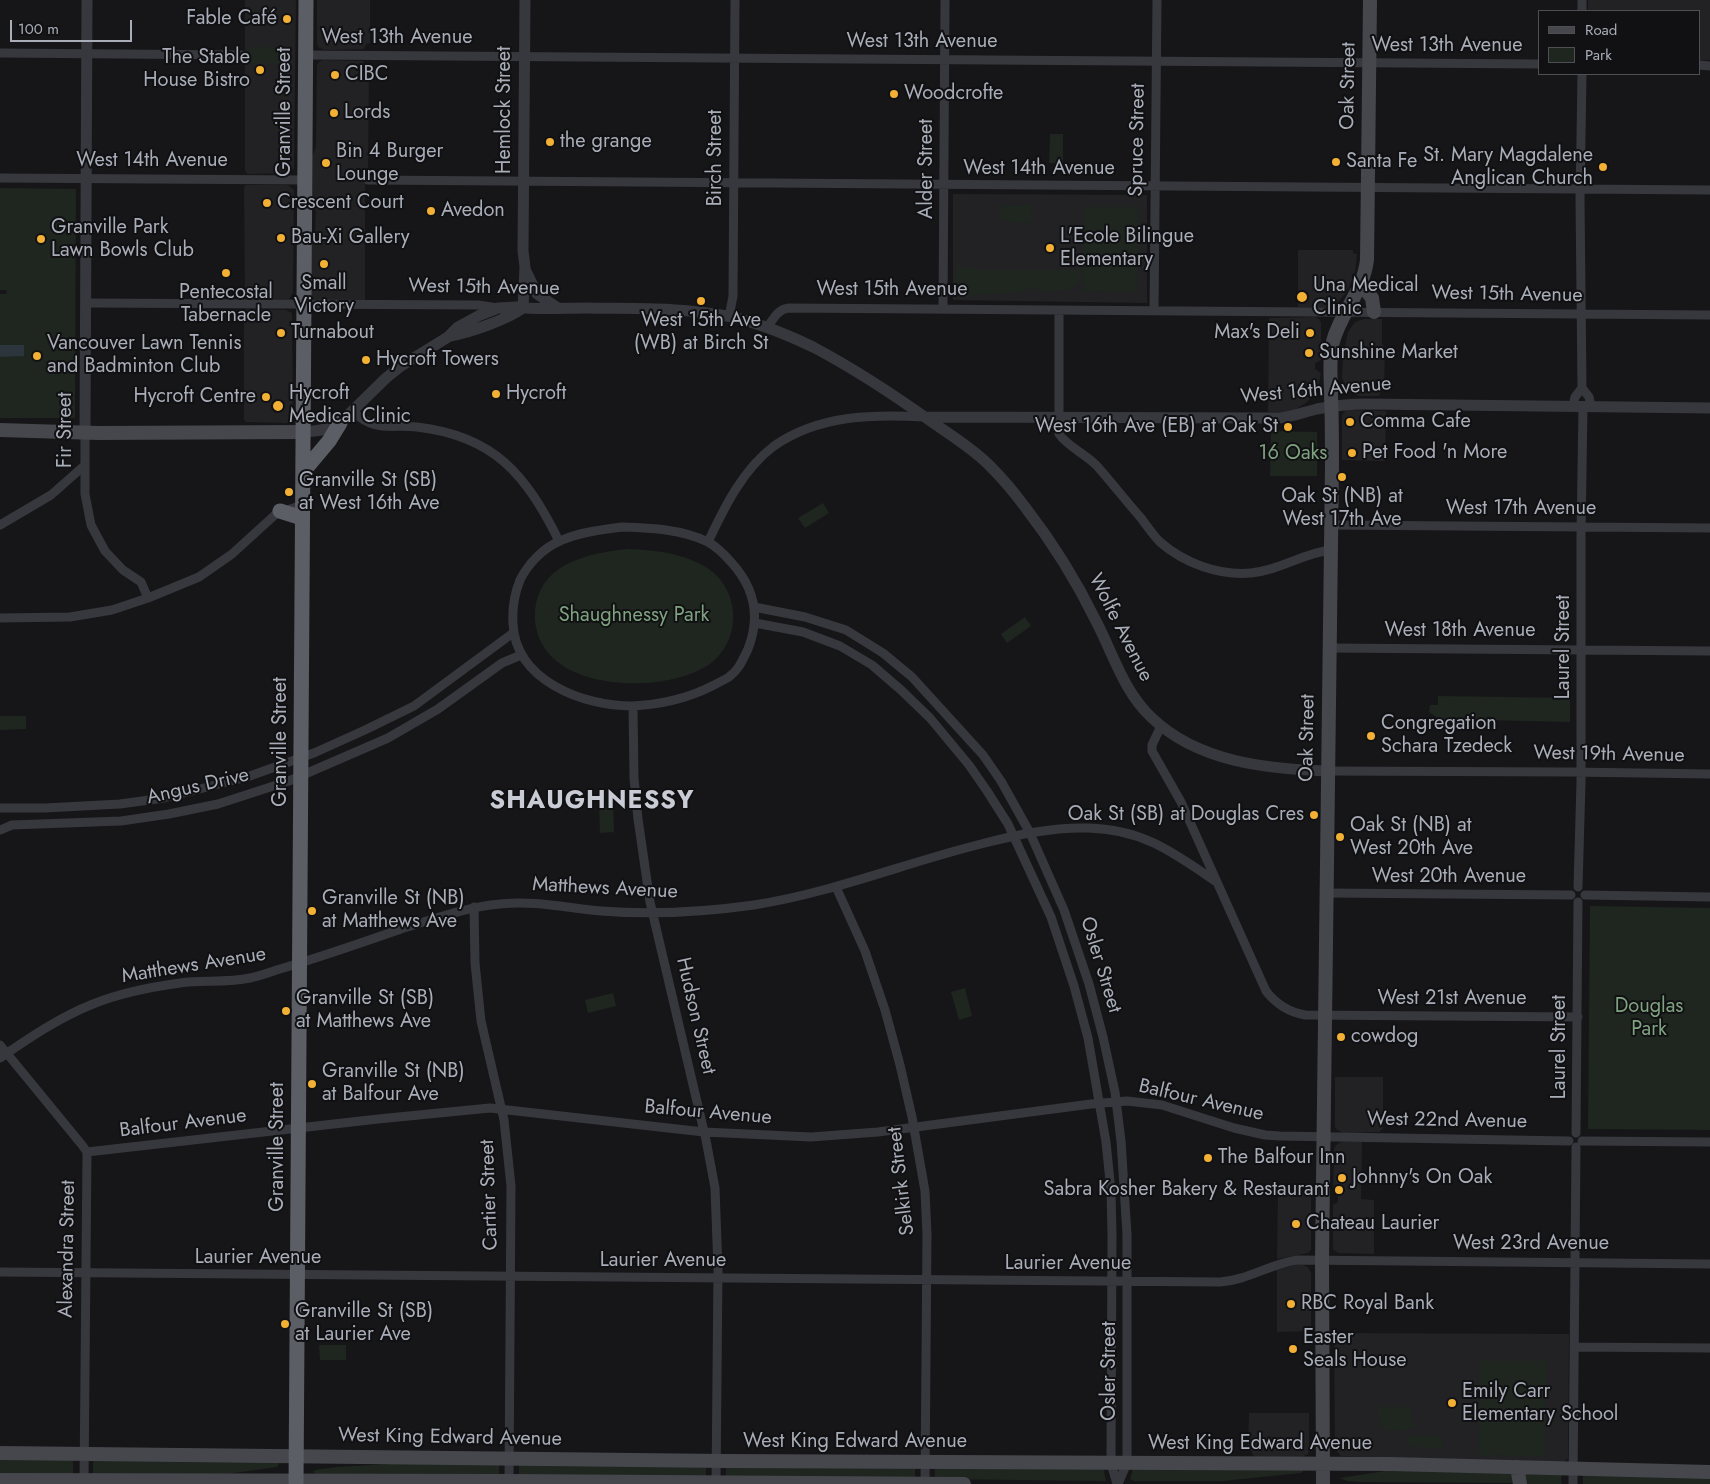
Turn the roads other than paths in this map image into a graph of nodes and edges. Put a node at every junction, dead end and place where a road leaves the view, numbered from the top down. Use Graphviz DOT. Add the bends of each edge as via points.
graph roads {
  1 [pos="87,0"];
  2 [pos="306,0"];
  3 [pos="525,0"];
  4 [pos="735,0"];
  5 [pos="945,0"];
  6 [pos="1157,0"];
  7 [pos="1370,0"];
  8 [pos="0,53"];
  9 [pos="87,53"];
  10 [pos="242,55"];
  11 [pos="306,55"];
  12 [pos="524,57"];
  13 [pos="734,58"];
  14 [pos="945,59"];
  15 [pos="1156,62"];
  16 [pos="1369,63"];
  17 [pos="1538,64"];
  18 [pos="1582,75"];
  19 [pos="0,178"];
  20 [pos="86,178"];
  21 [pos="304,180"];
  22 [pos="368,180"];
  23 [pos="524,182"];
  24 [pos="734,183"];
  25 [pos="944,186"];
  26 [pos="1155,187"];
  27 [pos="1368,188"];
  28 [pos="1580,189"];
  29 [pos="1710,190"];
  30 [pos="523,251"];
  31 [pos="525,267"];
  32 [pos="1361,284"];
  33 [pos="86,303"];
  34 [pos="304,304"];
  35 [pos="498,308"];
  36 [pos="558,308"];
  37 [pos="518,309"];
  38 [pos="943,309"];
  39 [pos="1154,310"];
  40 [pos="1059,311"];
  41 [pos="1346,312"];
  42 [pos="1374,312"];
  43 [pos="1582,314"];
  44 [pos="1710,315"];
  45 [pos="729,316"];
  46 [pos="767,328"];
  47 [pos="448,337"];
  48 [pos="1582,388"];
  49 [pos="1582,406"];
  50 [pos="1332,407"];
  51 [pos="1710,408"];
  52 [pos="352,411"];
  53 [pos="925,417"];
  54 [pos="1058,417"];
  55 [pos="340,423"];
  56 [pos="0,430"];
  57 [pos="85,432"];
  58 [pos="303,432"];
  59 [pos="85,465"];
  60 [pos="303,472"];
  61 [pos="280,511"];
  62 [pos="302,512"];
  63 [pos="0,525"];
  64 [pos="1331,525"];
  65 [pos="1581,526"];
  66 [pos="1710,528"];
  67 [pos="558,541"];
  68 [pos="708,542"];
  69 [pos="1331,550"];
  70 [pos="148,598"];
  71 [pos="754,607"];
  72 [pos="0,618"];
  73 [pos="754,623"];
  74 [pos="513,633"];
  75 [pos="1329,648"];
  76 [pos="1581,650"];
  77 [pos="1710,652"];
  78 [pos="521,655"];
  79 [pos="633,706"];
  80 [pos="1161,726"];
  81 [pos="301,758"];
  82 [pos="1327,771"];
  83 [pos="1581,772"];
  84 [pos="1710,774"];
  85 [pos="301,776"];
  86 [pos="0,808"];
  87 [pos="11,808"];
  88 [pos="12,825"];
  89 [pos="0,830"];
  90 [pos="1030,833"];
  91 [pos="1013,836"];
  92 [pos="1215,881"];
  93 [pos="836,887"];
  94 [pos="1578,887"];
  95 [pos="1327,893"];
  96 [pos="1570,895"];
  97 [pos="1585,895"];
  98 [pos="1710,897"];
  99 [pos="1578,902"];
  100 [pos="474,908"];
  101 [pos="652,912"];
  102 [pos="300,963"];
  103 [pos="1326,1015"];
  104 [pos="1578,1017"];
  105 [pos="0,1045"];
  106 [pos="4,1056"];
  107 [pos="1116,1102"];
  108 [pos="1100,1103"];
  109 [pos="502,1109"];
  110 [pos="914,1127"];
  111 [pos="298,1128"];
  112 [pos="704,1132"];
  113 [pos="1324,1138"];
  114 [pos="1576,1140"];
  115 [pos="1710,1142"];
  116 [pos="87,1152"];
  117 [pos="1322,1260"];
  118 [pos="1576,1262"];
  119 [pos="1710,1264"];
  120 [pos="0,1272"];
  121 [pos="85,1274"];
  122 [pos="297,1275"];
  123 [pos="510,1277"];
  124 [pos="718,1278"];
  125 [pos="927,1280"];
  126 [pos="1112,1282"];
  127 [pos="1127,1282"];
  128 [pos="1574,1347"];
  129 [pos="1710,1348"];
  130 [pos="0,1453"];
  131 [pos="84,1454"];
  132 [pos="296,1455"];
  133 [pos="509,1459"];
  134 [pos="716,1461"];
  135 [pos="926,1462"];
  136 [pos="1111,1463"];
  137 [pos="1127,1464"];
  138 [pos="1324,1464"];
  139 [pos="1517,1467"];
  140 [pos="1573,1469"];
  141 [pos="1710,1472"];
  142 [pos="0,1480"];
  143 [pos="84,1482"];
  144 [pos="509,1482"];
  145 [pos="296,1483"];
  146 [pos="716,1483"];
  147 [pos="926,1484"];
  148 [pos="964,1484"];
  149 [pos="1117,1484"];
  150 [pos="1324,1484"];
  151 [pos="1520,1484"];
  152 [pos="1573,1484"];
  1 -- 9 [label="street, Fir Street"];
  2 -- 11 [label="highway, Granville Street"];
  3 -- 12 [label="street, Hemlock Street"];
  4 -- 13 [label="street, Birch Street"];
  5 -- 14 [label="street, Alder Street"];
  6 -- 15 [label="street, Spruce Street"];
  7 -- 16 [label="main road, Oak Street"];
  8 -- 9 [label="street"];
  9 -- 10 [label="street"];
  9 -- 20 [label="street, Fir Street"];
  11 -- 12 [label="street, West 13th Avenue"];
  11 -- 21 [label="highway, Granville Street"];
  12 -- 13 [label="street, West 13th Avenue"];
  12 -- 23 [label="street, Hemlock Street"];
  13 -- 14 [label="street, West 13th Avenue"];
  13 -- 24 [label="street, Birch Street"];
  14 -- 15 [label="street, West 13th Avenue"];
  14 -- 25 [label="street, Alder Street"];
  15 -- 16 [label="street, West 13th Avenue"];
  15 -- 26 [label="street, Spruce Street"];
  16 -- 17 [label="street, West 13th Avenue"];
  16 -- 27 [label="main road, Oak Street"];
  18 -- 28 [label="street, Laurel Street"];
  19 -- 20 [label="street, West 14th Avenue"];
  20 -- 21 [label="street, West 14th Avenue"];
  20 -- 33 [label="street, Fir Street"];
  21 -- 34 [label="highway, Granville Street"];
  22 -- 23 [label="street, West 14th Avenue"];
  23 -- 24 [label="street, West 14th Avenue"];
  23 -- 30 [label="street, Hemlock Street"];
  24 -- 25 [label="street, West 14th Avenue"];
  24 -- 45 [label="street, Birch Street"];
  25 -- 26 [label="street, West 14th Avenue"];
  25 -- 38 [label="street, Alder Street"];
  26 -- 27 [label="street, West 14th Avenue"];
  26 -- 39 [label="street, Spruce Street"];
  27 -- 28 [label="street, West 14th Avenue"];
  27 -- 32 [label="main road, Oak Street" via="1365,274"];
  28 -- 29 [label="street, West 14th Avenue"];
  28 -- 43 [label="street, Laurel Street"];
  30 -- 31 [label="street, Hemlock Street"];
  30 -- 37 [label="street, Hemlock Street" via="518,268"];
  31 -- 36 [label="street" via="537,294"];
  31 -- 37 [label="street, Hemlock Street"];
  32 -- 41 [label="main road, Oak Street"];
  32 -- 42 [label="main road" via="1372,298"];
  33 -- 34 [label="street, West 15th Avenue"];
  33 -- 57 [label="street, Fir Street"];
  34 -- 35 [label="street, West 15th Avenue" via="478,305"];
  34 -- 58 [label="highway, Granville Street"];
  35 -- 37 [label="street, West 15th Avenue"];
  35 -- 47 [label="street" via="458,327"];
  36 -- 37 [label="street, West 15th Avenue"];
  36 -- 45 [label="street, West 15th Avenue" via="657,309"];
  37 -- 47 [label="street"];
  38 -- 40 [label="street, West 15th Avenue"];
  38 -- 46 [label="street, West 15th Avenue" via="789,308 776,314"];
  39 -- 40 [label="street, West 15th Avenue"];
  39 -- 41 [label="street, West 15th Avenue"];
  40 -- 54 [label="street"];
  41 -- 42 [label="street, West 15th Avenue"];
  41 -- 50 [label="main road, Oak Street" via="1332,346"];
  42 -- 43 [label="street, West 15th Avenue"];
  43 -- 44 [label="street, West 15th Avenue"];
  43 -- 48 [label="street, Laurel Street"];
  45 -- 46 [label="street, West 15th Avenue"];
  46 -- 53 [label="street, Wolfe Avenue" via="835,359"];
  47 -- 52 [label="street" via="401,366"];
  48 -- 49 [label="street, Laurel Street" via="1589,397"];
  48 -- 49 [label="street, Laurel Street" via="1575,397"];
  49 -- 50 [label="street, West 16th Avenue" via="1364,404"];
  49 -- 51 [label="street, West 16th Avenue"];
  49 -- 65 [label="street, Laurel Street"];
  50 -- 54 [label="street, West 16th Avenue" via="1279,418"];
  50 -- 64 [label="main road, Oak Street"];
  52 -- 55 [label="street"];
  52 -- 67 [label="street" via="378,426 410,426 451,434 499,456 532,493"];
  53 -- 54 [label="street, West 16th Avenue"];
  53 -- 68 [label="street" via="889,415 845,419 817,425 792,436 773,447 752,468 734,492"];
  53 -- 80 [label="street, Wolfe Avenue" via="990,465 1047,536 1076,582 1128,688 1139,705"];
  54 -- 69 [label="street" via="1061,437 1095,463 1158,541 1175,554 1208,568 1250,573 1274,569 1317,551"];
  55 -- 58 [label="street" via="323,430"];
  55 -- 60 [label="highway"];
  56 -- 57 [label="main road"];
  57 -- 58 [label="main road"];
  57 -- 59 [label="street, Fir Street"];
  58 -- 60 [label="highway, Granville Street"];
  59 -- 63 [label="street" via="51,495"];
  59 -- 70 [label="street, Fir Street" via="85,494 91,525 105,550 123,570 141,582"];
  60 -- 62 [label="highway, Granville Street"];
  61 -- 62 [label="highway"];
  61 -- 70 [label="street" via="232,554 199,577"];
  62 -- 81 [label="highway, Granville Street"];
  64 -- 65 [label="street, West 17th Avenue"];
  64 -- 69 [label="main road, Oak Street"];
  65 -- 66 [label="street, West 17th Avenue"];
  65 -- 76 [label="street, Laurel Street"];
  67 -- 68 [label="street" via="622,527 663,529"];
  67 -- 74 [label="street" via="525,571 513,603"];
  68 -- 71 [label="street" via="739,571 749,588"];
  69 -- 75 [label="main road, Oak Street"];
  70 -- 72 [label="street" via="112,610 70,617"];
  71 -- 73 [label="street"];
  71 -- 90 [label="street, Osler Street" via="805,617 846,630 883,653 912,677 983,755"];
  73 -- 79 [label="street" via="742,662 730,676 702,691 674,700"];
  73 -- 91 [label="street, Osler Street" via="803,632 840,646 872,665 930,718 969,764"];
  74 -- 78 [label="street"];
  74 -- 81 [label="street, Angus Drive" via="414,706"];
  75 -- 76 [label="street, West 18th Avenue"];
  75 -- 82 [label="main road, Oak Street"];
  76 -- 77 [label="street, West 18th Avenue"];
  76 -- 83 [label="street, Laurel Street"];
  78 -- 79 [label="street" via="531,669 552,685 582,698"];
  78 -- 85 [label="street, Angus Drive" via="502,663 438,709 388,738"];
  79 -- 101 [label="street, Hudson Street" via="634,778"];
  80 -- 82 [label="street, Wolfe Avenue" via="1188,743 1231,760 1276,768"];
  80 -- 92 [label="street" via="1152,751 1181,802"];
  81 -- 85 [label="highway, Granville Street"];
  81 -- 87 [label="street, Angus Drive" via="224,784 164,798 120,804"];
  82 -- 83 [label="street, West 19th Avenue"];
  82 -- 95 [label="main road, Oak Street"];
  83 -- 84 [label="street, West 19th Avenue"];
  83 -- 94 [label="street, Laurel Street"];
  85 -- 88 [label="street, Angus Drive" via="218,804 169,814 121,821"];
  85 -- 102 [label="highway, Granville Street"];
  86 -- 87 [label="street, Angus Drive"];
  87 -- 88 [label="street"];
  88 -- 89 [label="street, Angus Drive"];
  90 -- 91 [label="street, Matthews Avenue"];
  90 -- 92 [label="street, Matthews Avenue" via="1087,828 1120,831 1157,843"];
  90 -- 107 [label="street, Osler Street" via="1064,910 1089,984"];
  91 -- 93 [label="street, Matthews Avenue" via="934,856"];
  91 -- 108 [label="street, Osler Street" via="1051,917 1074,986"];
  92 -- 103 [label="street" via="1273,1001 1296,1014"];
  93 -- 101 [label="street, Matthews Avenue" via="754,905"];
  93 -- 110 [label="street, Selkirk Street" via="865,951 885,1010"];
  94 -- 96 [label="street"];
  94 -- 97 [label="street"];
  95 -- 96 [label="street, West 20th Avenue"];
  95 -- 103 [label="main road, Oak Street"];
  96 -- 99 [label="street"];
  97 -- 98 [label="street"];
  97 -- 99 [label="street"];
  99 -- 104 [label="street, Laurel Street"];
  100 -- 101 [label="street, Matthews Avenue" via="502,903 534,903 603,911"];
  100 -- 102 [label="street, Matthews Avenue" via="452,912"];
  100 -- 109 [label="street, Cartier Street" via="481,1021"];
  101 -- 112 [label="street, Hudson Street"];
  102 -- 106 [label="street, Matthews Avenue" via="249,978 183,982 126,993 93,1004"];
  102 -- 111 [label="highway, Granville Street"];
  103 -- 104 [label="street, West 21st Avenue"];
  103 -- 113 [label="main road, Oak Street"];
  104 -- 114 [label="street, Laurel Street"];
  105 -- 106 [label="street, Alexandra Street"];
  106 -- 116 [label="street, Alexandra Street"];
  107 -- 108 [label="street, Balfour Avenue"];
  107 -- 113 [label="street, Balfour Avenue" via="1150,1103 1265,1135"];
  107 -- 127 [label="street, Osler Street" via="1125,1191"];
  108 -- 110 [label="street, Balfour Avenue"];
  108 -- 126 [label="street, Osler Street" via="1111,1191"];
  109 -- 111 [label="street, Balfour Avenue"];
  109 -- 112 [label="street, Balfour Avenue"];
  109 -- 123 [label="street, Cartier Street" via="512,1186"];
  110 -- 112 [label="street, Balfour Avenue" via="810,1137"];
  110 -- 125 [label="street, Selkirk Street" via="925,1191"];
  111 -- 116 [label="street, Balfour Avenue"];
  111 -- 122 [label="highway, Granville Street"];
  112 -- 124 [label="street, Hudson Street" via="715,1188"];
  113 -- 114 [label="street, West 22nd Avenue"];
  113 -- 117 [label="main road, Oak Street"];
  114 -- 115 [label="street, West 22nd Avenue"];
  114 -- 118 [label="street, Laurel Street"];
  116 -- 121 [label="street, Alexandra Street"];
  117 -- 118 [label="street, West 23rd Avenue"];
  117 -- 127 [label="street, Laurier Avenue" via="1281,1263 1230,1281"];
  117 -- 138 [label="main road, Oak Street"];
  118 -- 119 [label="street, West 23rd Avenue"];
  118 -- 128 [label="street, Laurel Street"];
  120 -- 121 [label="street, Laurier Avenue"];
  121 -- 122 [label="street, Laurier Avenue"];
  121 -- 131 [label="street, Alexandra Street"];
  122 -- 123 [label="street, Laurier Avenue"];
  122 -- 132 [label="highway, Granville Street"];
  123 -- 124 [label="street, Laurier Avenue"];
  123 -- 133 [label="street, Cartier Street"];
  124 -- 125 [label="street, Laurier Avenue"];
  124 -- 134 [label="street, Hudson Street"];
  125 -- 126 [label="street, Laurier Avenue"];
  125 -- 135 [label="street, Selkirk Street"];
  126 -- 127 [label="street, Laurier Avenue"];
  126 -- 136 [label="street, Osler Street"];
  127 -- 137 [label="street, Osler Street"];
  128 -- 129 [label="street"];
  128 -- 140 [label="street, Laurel Street"];
  130 -- 131 [label="main road, West King Edward Avenue"];
  131 -- 132 [label="main road, West King Edward Avenue"];
  131 -- 143 [label="street, Alexandra Street"];
  132 -- 133 [label="main road, West King Edward Avenue"];
  132 -- 145 [label="highway, Granville Street"];
  133 -- 134 [label="main road, West King Edward Avenue"];
  133 -- 144 [label="street, Cartier Street"];
  134 -- 135 [label="main road, West King Edward Avenue"];
  134 -- 146 [label="street, Hudson Street"];
  135 -- 136 [label="main road, West King Edward Avenue"];
  135 -- 147 [label="street, Selkirk Street"];
  136 -- 137 [label="main road, West King Edward Avenue"];
  136 -- 149 [label="street, Osler Street"];
  137 -- 138 [label="main road, West King Edward Avenue"];
  137 -- 149 [label="street, Osler Street"];
  138 -- 139 [label="main road, West King Edward Avenue"];
  138 -- 150 [label="main road, Oak Street"];
  139 -- 140 [label="main road, West King Edward Avenue"];
  139 -- 151 [label="main road"];
  140 -- 141 [label="main road, West King Edward Avenue"];
  140 -- 152 [label="street, Laurel Street"];
  142 -- 143 [label="main road, West King Edward Avenue"];
  143 -- 145 [label="main road, West King Edward Avenue"];
  144 -- 145 [label="main road, West King Edward Avenue"];
  144 -- 146 [label="main road, West King Edward Avenue"];
  146 -- 147 [label="main road, West King Edward Avenue"];
  147 -- 148 [label="main road, West King Edward Avenue"];
}
